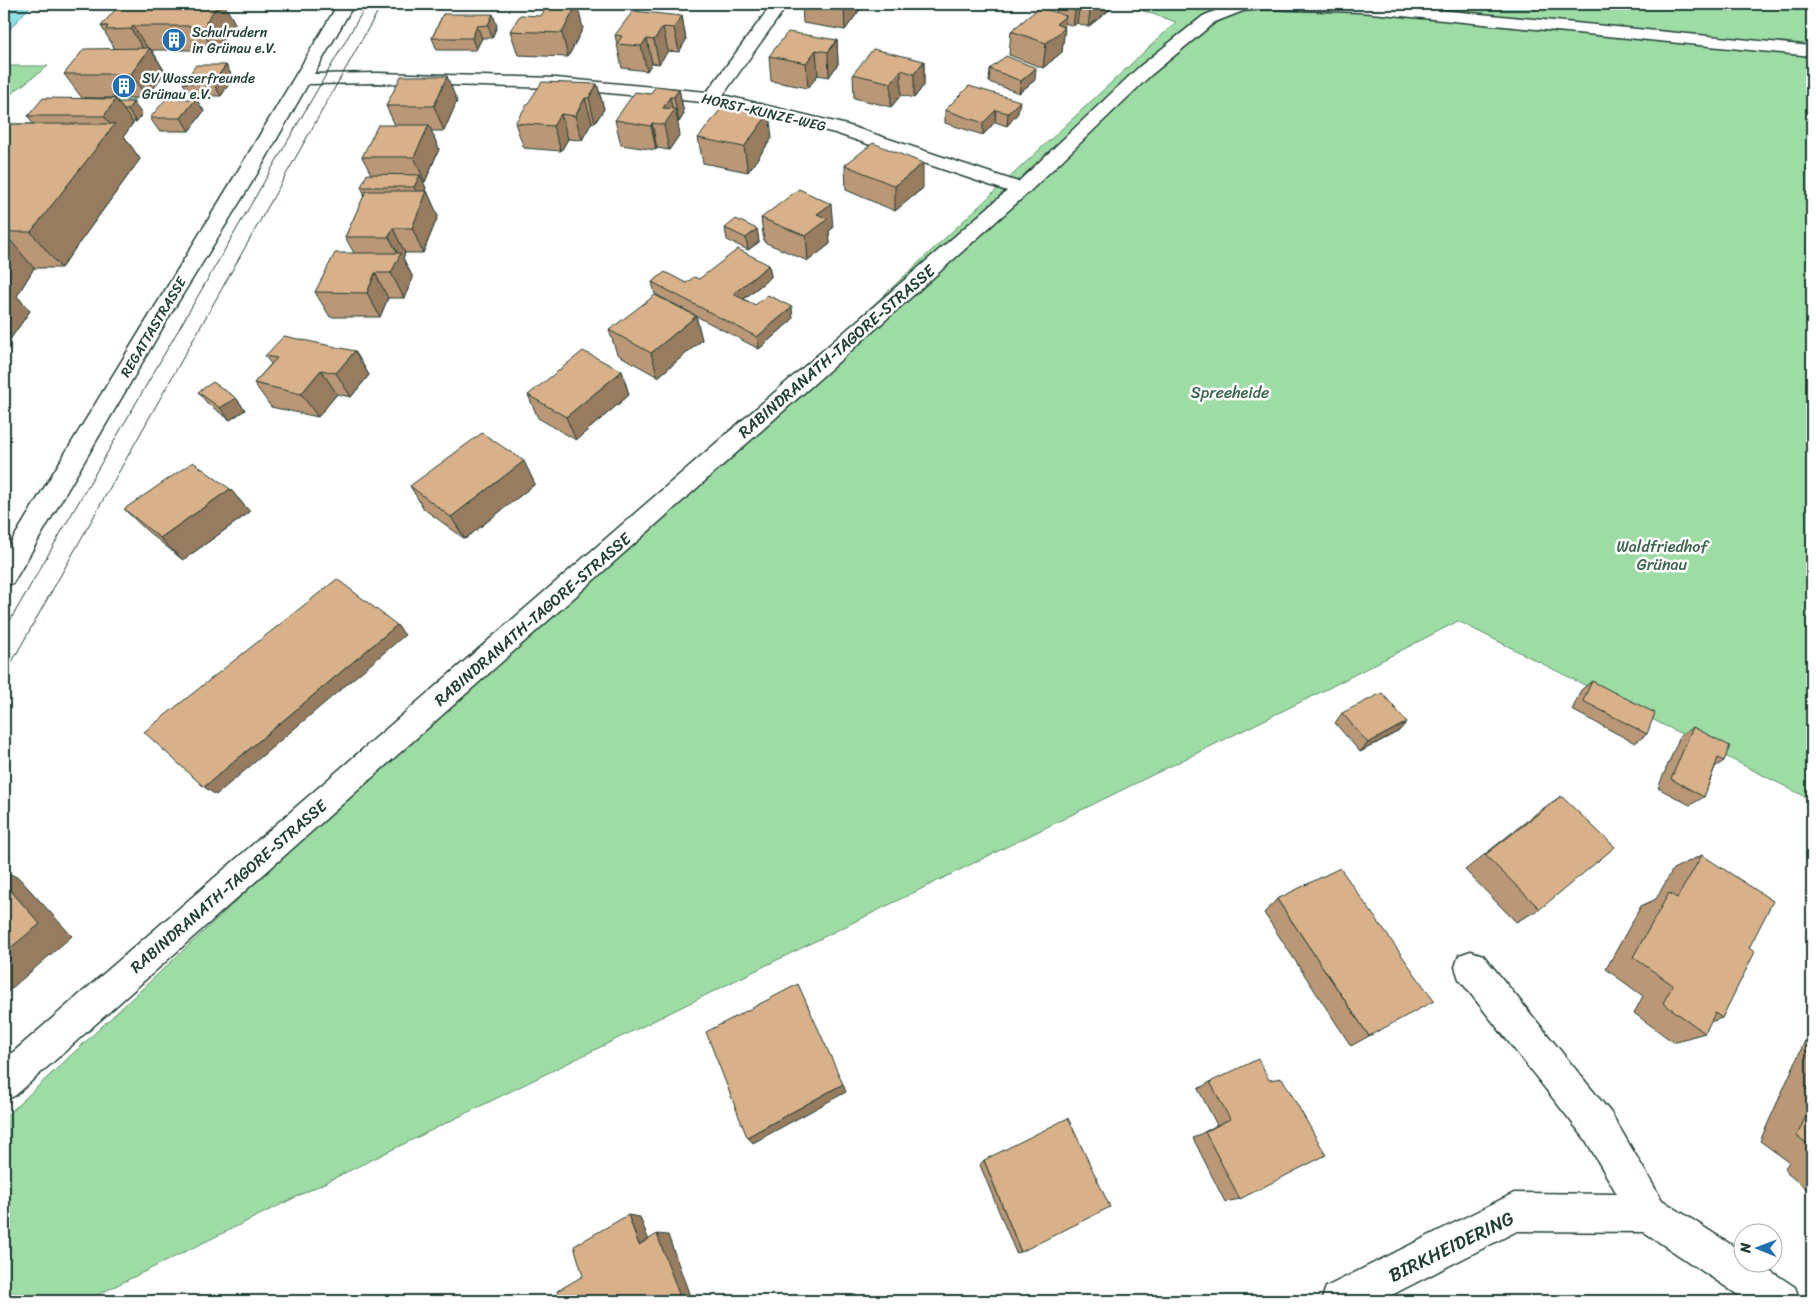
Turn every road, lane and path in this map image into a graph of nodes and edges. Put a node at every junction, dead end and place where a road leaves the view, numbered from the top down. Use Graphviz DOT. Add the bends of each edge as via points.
graph roads {
  1 [pos="346,4"];
  2 [pos="780,4"];
  3 [pos="1239,5"];
  4 [pos="1812,51"];
  5 [pos="303,79"];
  6 [pos="712,98"];
  7 [pos="1021,189"];
  8 [pos="4,576"];
  9 [pos="1471,967"];
  10 [pos="4,1082"];
  11 [pos="1649,1213"];
  12 [pos="1340,1301"];
  13 [pos="1781,1301"];
  1 -- 5 [label="street, REGATTASTRASSE"];
  2 -- 6 [label="street"];
  3 -- 4 [label="street, RABINDRANATH-TAGORE-STRASSE" via="1361,7"];
  3 -- 7 [label="street, RABINDRANATH-TAGORE-STRASSE" via="1209,19 1159,60"];
  5 -- 6 [label="street, HORST-KUNZE-WEG" via="556,83"];
  5 -- 8 [label="street, REGATTASTRASSE"];
  6 -- 7 [label="street, HORST-KUNZE-WEG" via="841,129"];
  7 -- 10 [label="street, RABINDRANATH-TAGORE-STRASSE"];
  9 -- 11 [label="street" via="1598,1126"];
  11 -- 12 [label="street, BIRKHEIDERING" via="1514,1212"];
  11 -- 13 [label="street"];
}
